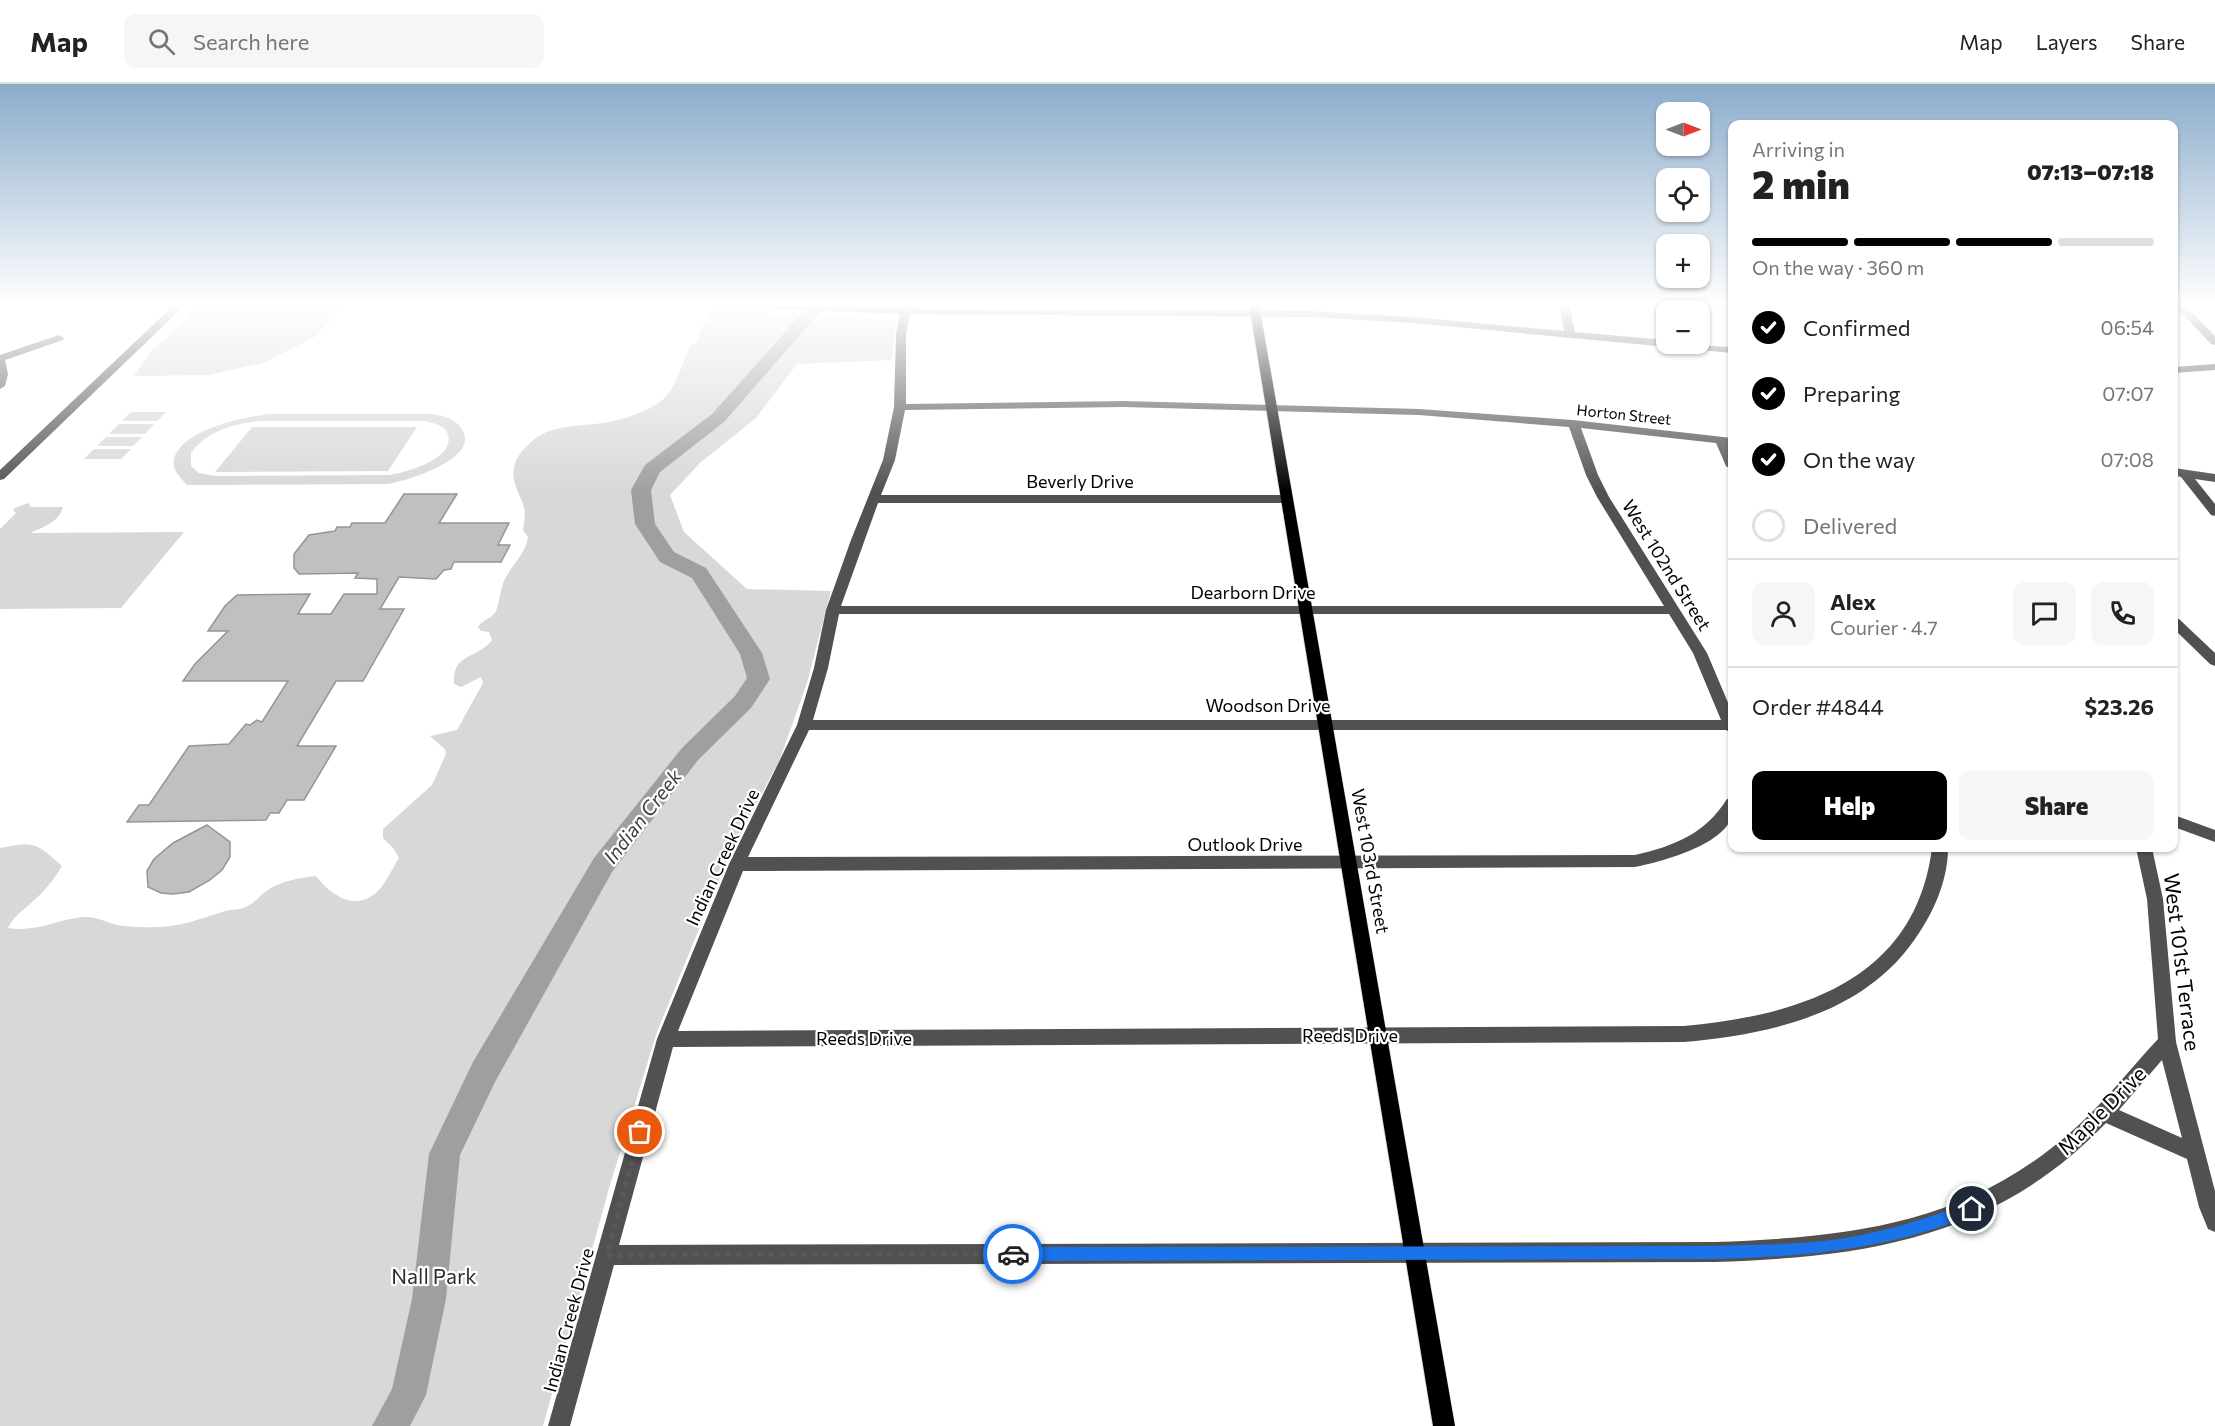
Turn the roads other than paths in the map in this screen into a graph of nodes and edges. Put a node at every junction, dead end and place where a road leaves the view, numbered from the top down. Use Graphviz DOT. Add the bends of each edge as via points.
graph roads {
  1 [pos="2,367"];
  2 [pos="115,367"];
  3 [pos="901,367"];
  4 [pos="1264,367"];
  5 [pos="2215,367"];
  6 [pos="2178,370"];
  7 [pos="0,386"];
  8 [pos="900,407"];
  9 [pos="1271,408"];
  10 [pos="1573,423"];
  11 [pos="1720,439"];
  12 [pos="1728,440"];
  13 [pos="1728,457"];
  14 [pos="2179,473"];
  15 [pos="0,476"];
  16 [pos="2215,478"];
  17 [pos="873,499"];
  18 [pos="1287,499"];
  19 [pos="2215,512"];
  20 [pos="833,610"];
  21 [pos="1306,610"];
  22 [pos="1674,610"];
  23 [pos="2178,626"];
  24 [pos="2215,661"];
  25 [pos="1728,717"];
  26 [pos="1325,724"];
  27 [pos="804,725"];
  28 [pos="1728,726"];
  29 [pos="1728,809"];
  30 [pos="2178,822"];
  31 [pos="2215,836"];
  32 [pos="1939,852"];
  33 [pos="2145,852"];
  34 [pos="1349,863"];
  35 [pos="737,864"];
  36 [pos="1378,1035"];
  37 [pos="666,1039"];
  38 [pos="2167,1042"];
  39 [pos="2102,1112"];
  40 [pos="2195,1153"];
  41 [pos="2215,1222"];
  42 [pos="1415,1253"];
  43 [pos="607,1255"];
  44 [pos="559,1426"];
  45 [pos="1444,1426"];
  1 -- 7 [label="street"];
  2 -- 15 [label="street"];
  3 -- 8 [label="street, Indian Creek Drive"];
  4 -- 9 [label="main road, West 103rd Street"];
  5 -- 6 [label="street"];
  8 -- 9 [label="street, Horton Street" via="1045,403"];
  8 -- 17 [label="street, Indian Creek Drive" via="889,460"];
  9 -- 10 [label="street, Horton Street" via="1419,412"];
  9 -- 18 [label="main road, West 103rd Street"];
  10 -- 11 [label="street, Horton Street"];
  10 -- 22 [label="street, West 102nd Street" via="1603,497"];
  11 -- 12 [label="street, Horton Street"];
  11 -- 13 [label="street"];
  14 -- 16 [label="street"];
  14 -- 19 [label="street"];
  17 -- 18 [label="street, Beverly Drive"];
  17 -- 20 [label="street, Indian Creek Drive"];
  18 -- 21 [label="main road, West 103rd Street"];
  20 -- 21 [label="street, Dearborn Drive"];
  20 -- 27 [label="street, Indian Creek Drive"];
  21 -- 22 [label="street, Dearborn Drive"];
  21 -- 26 [label="main road, West 103rd Street"];
  22 -- 25 [label="street, West 102nd Street" via="1700,653"];
  23 -- 24 [label="street"];
  26 -- 27 [label="street, Woodson Drive"];
  26 -- 28 [label="street, Woodson Drive"];
  26 -- 34 [label="main road, West 103rd Street"];
  27 -- 35 [label="street, Indian Creek Drive"];
  29 -- 34 [label="street, Outlook Drive" via="1714,829 1697,841 1635,861"];
  30 -- 31 [label="street"];
  32 -- 36 [label="street, Reeds Drive" via="1928,903 1914,931 1895,954 1866,980 1797,1014 1756,1026 1684,1034"];
  33 -- 38 [label="street, West 101st Terrace" via="2155,899"];
  34 -- 35 [label="street, Outlook Drive"];
  34 -- 36 [label="main road, West 103rd Street"];
  35 -- 37 [label="street, Indian Creek Drive"];
  36 -- 37 [label="street, Reeds Drive"];
  36 -- 42 [label="main road, West 103rd Street"];
  37 -- 43 [label="street, Indian Creek Drive"];
  38 -- 39 [label="street, Maple Drive"];
  38 -- 40 [label="street, West 101st Terrace"];
  39 -- 40 [label="street"];
  39 -- 42 [label="street, Maple Drive" via="2050,1161 1972,1209 1922,1227 1856,1243 1794,1250 1715,1252"];
  40 -- 41 [label="street, West 101st Terrace"];
  42 -- 43 [label="street, Maple Drive"];
  42 -- 45 [label="main road, West 103rd Street"];
  43 -- 44 [label="street, Indian Creek Drive"];
}
